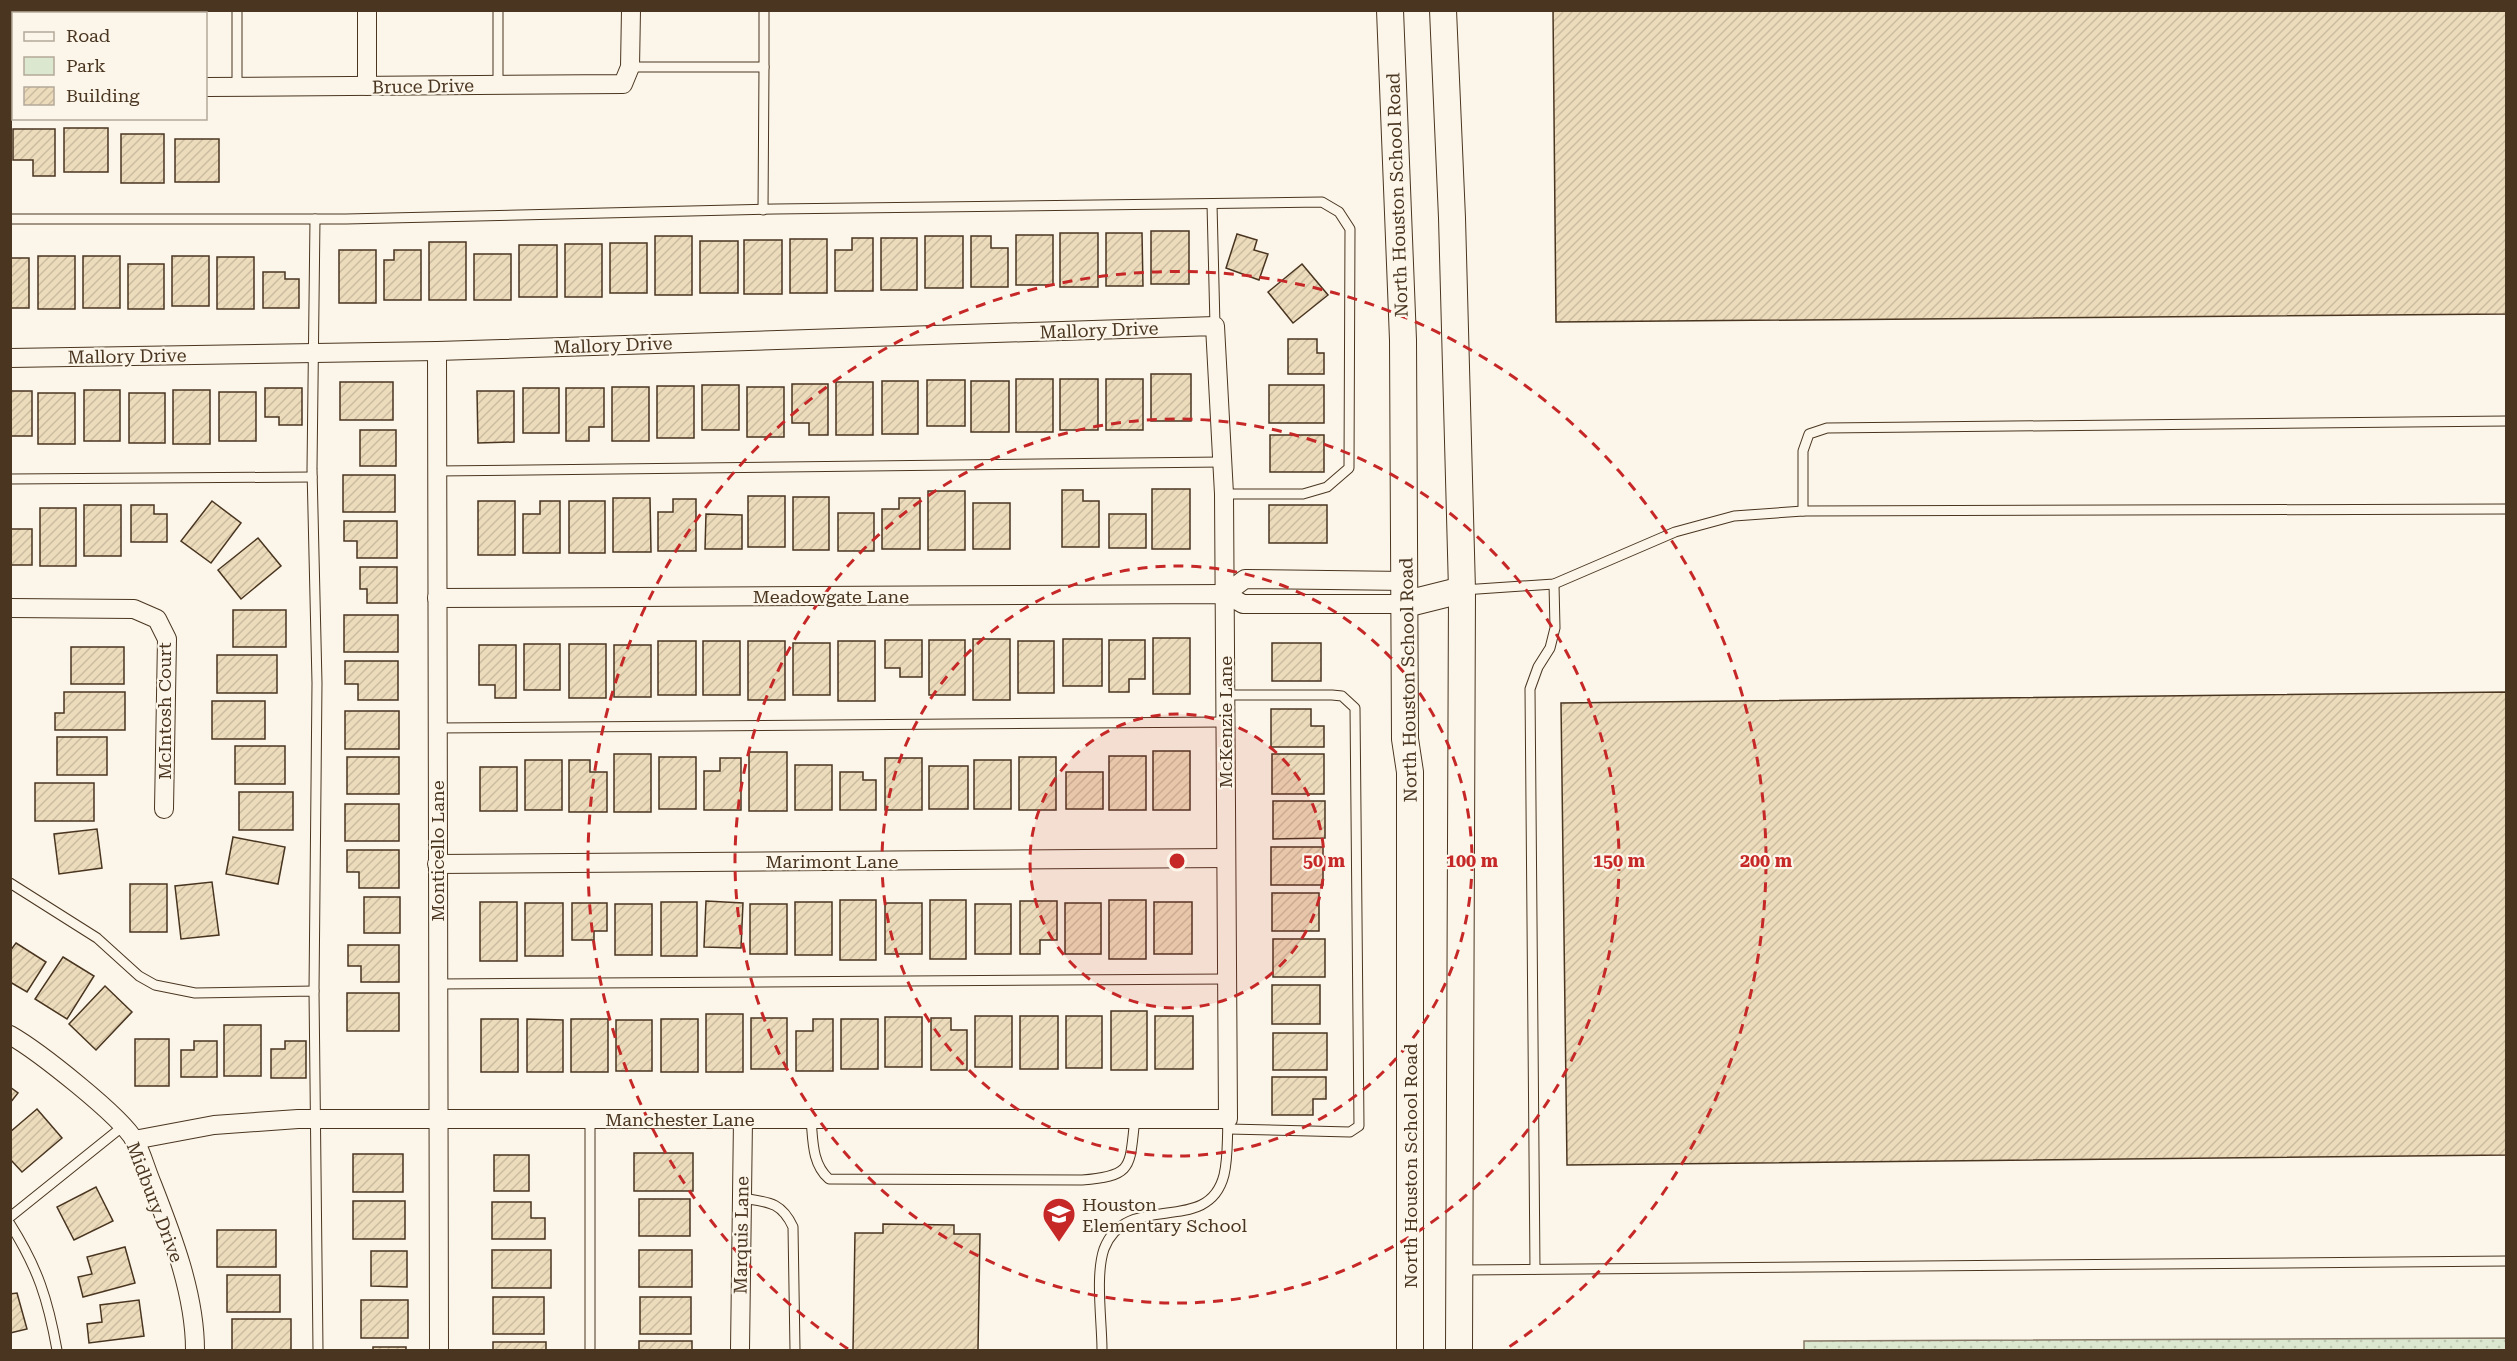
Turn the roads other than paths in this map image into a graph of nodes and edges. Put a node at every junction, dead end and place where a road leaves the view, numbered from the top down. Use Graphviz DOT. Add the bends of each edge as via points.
graph roads {
  1 [pos="237,10"];
  2 [pos="367,10"];
  3 [pos="498,10"];
  4 [pos="631,10"];
  5 [pos="764,10"];
  6 [pos="1390,10"];
  7 [pos="1443,10"];
  8 [pos="630,67"];
  9 [pos="764,67"];
  10 [pos="498,85"];
  11 [pos="367,86"];
  12 [pos="207,87"];
  13 [pos="237,88"];
  14 [pos="1212,204"];
  15 [pos="763,210"];
  16 [pos="10,219"];
  17 [pos="315,219"];
  18 [pos="1215,326"];
  19 [pos="437,351"];
  20 [pos="313,353"];
  21 [pos="10,358"];
  22 [pos="2506,421"];
  23 [pos="1222,462"];
  24 [pos="437,471"];
  25 [pos="312,477"];
  26 [pos="10,479"];
  27 [pos="1224,494"];
  28 [pos="2506,509"];
  29 [pos="1803,511"];
  30 [pos="1554,584"];
  31 [pos="1462,590"];
  32 [pos="1406,593"];
  33 [pos="1224,594"];
  34 [pos="437,598"];
  35 [pos="10,608"];
  36 [pos="1225,695"];
  37 [pos="1225,722"];
  38 [pos="437,728"];
  39 [pos="164,809"];
  40 [pos="1226,858"];
  41 [pos="437,864"];
  42 [pos="10,883"];
  43 [pos="1227,979"];
  44 [pos="438,984"];
  45 [pos="314,991"];
  46 [pos="10,1035"];
  47 [pos="317,1119"];
  48 [pos="440,1119"];
  49 [pos="590,1119"];
  50 [pos="742,1119"];
  51 [pos="811,1119"];
  52 [pos="1135,1119"];
  53 [pos="1228,1124"];
  54 [pos="128,1133"];
  55 [pos="742,1198"];
  56 [pos="10,1217"];
  57 [pos="10,1224"];
  58 [pos="2506,1261"];
  59 [pos="1535,1269"];
  60 [pos="1460,1270"];
  61 [pos="57,1350"];
  62 [pos="195,1350"];
  63 [pos="318,1350"];
  64 [pos="439,1350"];
  65 [pos="590,1350"];
  66 [pos="740,1350"];
  67 [pos="795,1350"];
  68 [pos="1102,1350"];
  69 [pos="1410,1350"];
  70 [pos="1459,1350"];
  1 -- 13 [label="lane"];
  2 -- 11 [label="street"];
  3 -- 10 [label="lane"];
  4 -- 8 [label="street"];
  5 -- 9 [label="lane"];
  6 -- 32 [label="main road, North Houston School Road" via="1403,340"];
  7 -- 31 [label="main road"];
  8 -- 9 [label="lane"];
  8 -- 10 [label="street, Bruce Drive" via="623,84"];
  9 -- 15 [label="lane"];
  10 -- 11 [label="street, Bruce Drive"];
  11 -- 13 [label="street, Bruce Drive"];
  12 -- 13 [label="street, Bruce Drive"];
  14 -- 15 [label="lane"];
  14 -- 18 [label="lane"];
  14 -- 27 [label="lane" via="1322,202 1339,212 1350,229 1349,468 1327,487 1303,494"];
  15 -- 17 [label="lane"];
  16 -- 17 [label="lane"];
  17 -- 20 [label="lane"];
  18 -- 19 [label="street, Mallory Drive"];
  18 -- 23 [label="street, McKenzie Lane"];
  19 -- 20 [label="street, Mallory Drive"];
  19 -- 24 [label="street, Monticello Lane"];
  20 -- 21 [label="street, Mallory Drive"];
  20 -- 25 [label="lane"];
  22 -- 29 [label="lane" via="1827,428 1809,434 1803,451"];
  23 -- 24 [label="lane"];
  23 -- 27 [label="street, McKenzie Lane"];
  24 -- 34 [label="street, Monticello Lane"];
  25 -- 26 [label="lane"];
  25 -- 45 [label="lane" via="317,682"];
  27 -- 33 [label="street, McKenzie Lane"];
  28 -- 29 [label="lane"];
  29 -- 30 [label="lane" via="1734,516 1675,532"];
  30 -- 31 [label="lane"];
  30 -- 59 [label="lane" via="1555,628 1530,689"];
  31 -- 32 [label="main road"];
  31 -- 60 [label="main road"];
  32 -- 33 [label="street, Meadowgate Lane" via="1243,604"];
  32 -- 33 [label="street" via="1245,579"];
  32 -- 69 [label="main road, North Houston School Road" via="1405,739 1410,772"];
  33 -- 34 [label="street, Meadowgate Lane"];
  33 -- 36 [label="street, McKenzie Lane"];
  34 -- 38 [label="street, Monticello Lane"];
  35 -- 39 [label="street, McIntosh Court" via="134,609 157,619 166,639"];
  36 -- 37 [label="street, McKenzie Lane"];
  36 -- 53 [label="lane" via="1342,696 1355,708 1359,1126 1350,1132"];
  37 -- 38 [label="lane"];
  37 -- 40 [label="street, McKenzie Lane"];
  38 -- 41 [label="street, Monticello Lane"];
  40 -- 41 [label="street, Marimont Lane"];
  40 -- 43 [label="street, McKenzie Lane"];
  41 -- 44 [label="street, Monticello Lane"];
  42 -- 45 [label="lane" via="97,938 139,976 155,985 195,993"];
  43 -- 44 [label="lane"];
  43 -- 53 [label="street, McKenzie Lane"];
  44 -- 48 [label="street, Monticello Lane"];
  45 -- 47 [label="lane"];
  46 -- 54 [label="street, Midbury Drive" via="101,1104"];
  47 -- 48 [label="street, Manchester Lane"];
  47 -- 54 [label="street, Manchester Lane"];
  47 -- 63 [label="lane"];
  48 -- 49 [label="street, Manchester Lane"];
  48 -- 64 [label="street, Monticello Lane"];
  49 -- 50 [label="street, Manchester Lane"];
  49 -- 65 [label="lane"];
  50 -- 51 [label="street, Manchester Lane"];
  50 -- 55 [label="street, Marquis Lane"];
  51 -- 52 [label="street, Manchester Lane"];
  51 -- 52 [label="lane" via="814,1154 829,1179 1082,1180 1112,1178 1123,1171 1130,1158"];
  52 -- 53 [label="street, Manchester Lane"];
  53 -- 68 [label="lane" via="1224,1177 1215,1193 1185,1213 1147,1214 1129,1220 1114,1232 1104,1249"];
  54 -- 56 [label="lane"];
  54 -- 62 [label="street, Midbury Drive" via="166,1219 185,1283"];
  55 -- 66 [label="street, Marquis Lane"];
  55 -- 67 [label="lane" via="772,1202 786,1213 793,1227"];
  57 -- 61 [label="lane" via="31,1257 49,1304"];
  58 -- 59 [label="lane"];
  59 -- 60 [label="lane"];
  60 -- 70 [label="main road"];
}
